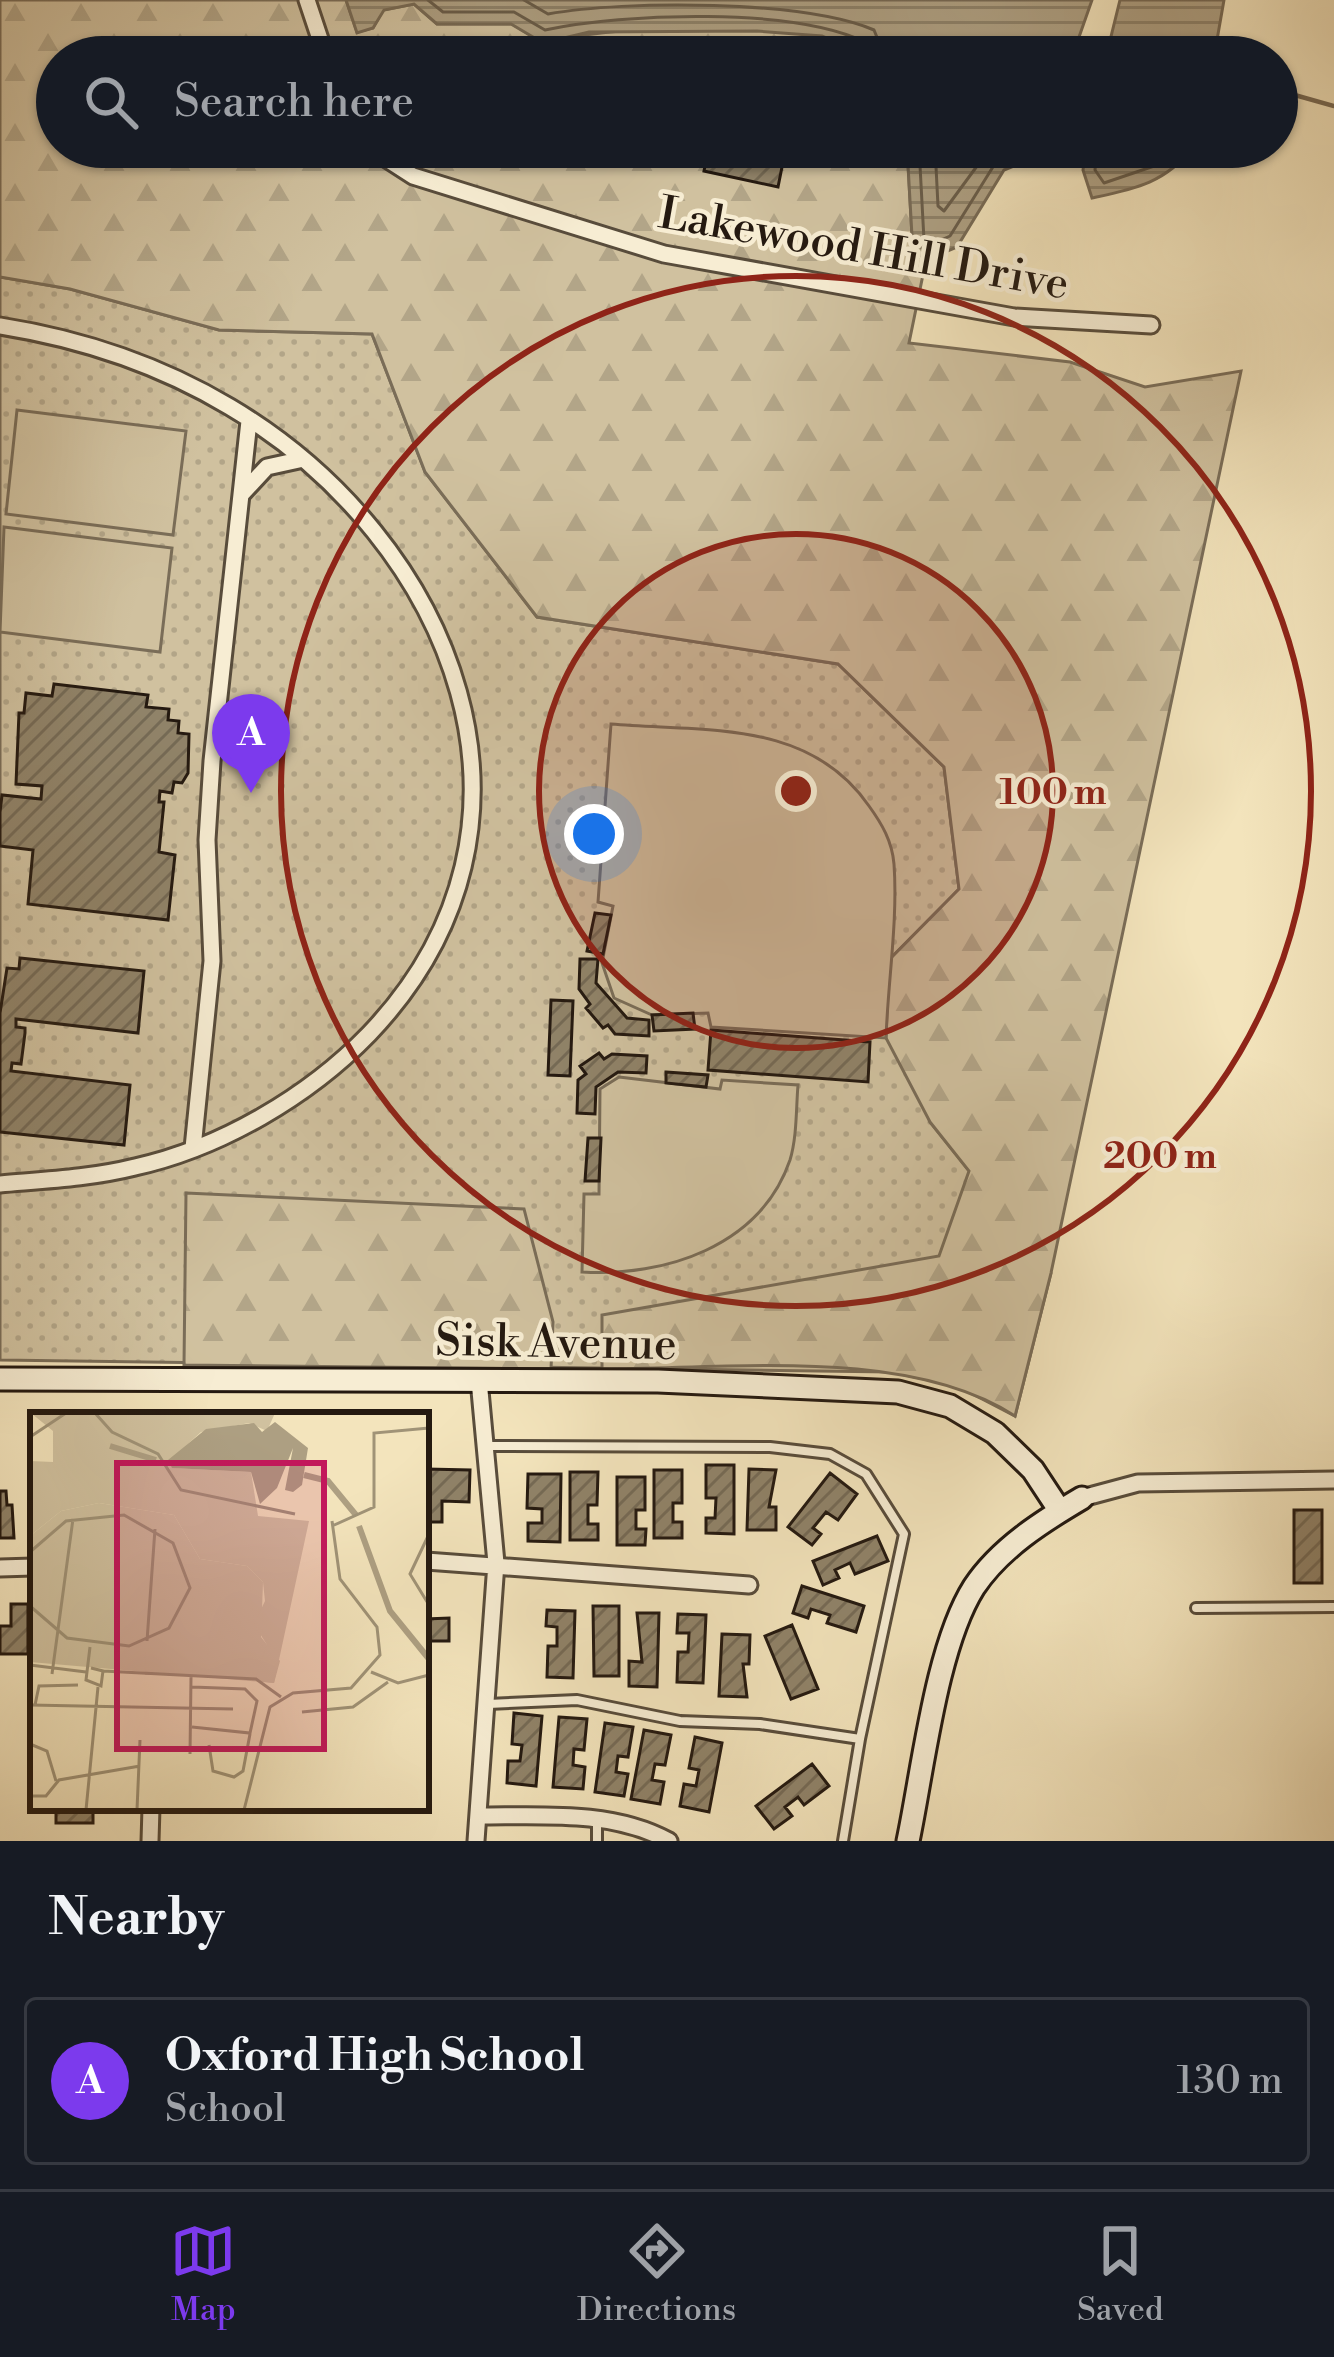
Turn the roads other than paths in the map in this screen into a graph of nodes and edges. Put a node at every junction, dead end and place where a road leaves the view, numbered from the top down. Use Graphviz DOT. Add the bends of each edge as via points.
graph roads {
  1 [pos="307,0"];
  2 [pos="319,36"];
  3 [pos="401,168"];
  4 [pos="1150,325"];
  5 [pos="0,326"];
  6 [pos="249,421"];
  7 [pos="302,460"];
  8 [pos="240,496"];
  9 [pos="193,1148"];
  10 [pos="0,1184"];
  11 [pos="1,1380"];
  12 [pos="479,1380"];
  13 [pos="487,1446"];
  14 [pos="1334,1480"];
  15 [pos="1082,1498"];
  16 [pos="1060,1511"];
  17 [pos="429,1561"];
  18 [pos="496,1563"];
  19 [pos="30,1567"];
  20 [pos="0,1568"];
  21 [pos="749,1585"];
  22 [pos="1334,1606"];
  23 [pos="1196,1607"];
  24 [pos="488,1704"];
  25 [pos="860,1738"];
  26 [pos="151,1811"];
  27 [pos="478,1816"];
  28 [pos="596,1819"];
  29 [pos="150,1841"];
  30 [pos="476,1841"];
  31 [pos="597,1841"];
  32 [pos="669,1841"];
  33 [pos="843,1841"];
  34 [pos="908,1841"];
  1 -- 2 [label="street"];
  3 -- 4 [label="street, Lakewood Hill Drive" via="664,254 1014,316"];
  5 -- 6 [label="street" via="112,351"];
  6 -- 7 [label="street"];
  6 -- 8 [label="street"];
  7 -- 8 [label="street" via="267,467"];
  7 -- 9 [label="street" via="362,517 446,641 472,749 466,864 424,964 339,1065 262,1116"];
  8 -- 9 [label="street" via="212,761 212,961"];
  9 -- 10 [label="street" via="140,1167"];
  11 -- 12 [label="street, Sisk Avenue"];
  12 -- 13 [label="street"];
  12 -- 16 [label="street, Sisk Avenue" via="898,1392 950,1406 994,1433"];
  13 -- 18 [label="street"];
  13 -- 25 [label="lane" via="778,1448 830,1454 866,1474 904,1534"];
  14 -- 15 [label="street" via="1138,1483"];
  15 -- 16 [label="street"];
  16 -- 34 [label="street" via="1023,1536 974,1588 952,1637"];
  17 -- 18 [label="street"];
  18 -- 21 [label="street"];
  18 -- 24 [label="street"];
  19 -- 20 [label="street"];
  22 -- 23 [label="lane"];
  24 -- 25 [label="lane" via="577,1700 680,1721"];
  24 -- 27 [label="street"];
  25 -- 33 [label="lane"];
  26 -- 29 [label="street"];
  27 -- 28 [label="street"];
  27 -- 30 [label="street"];
  28 -- 31 [label="lane"];
  28 -- 32 [label="street"];
}
